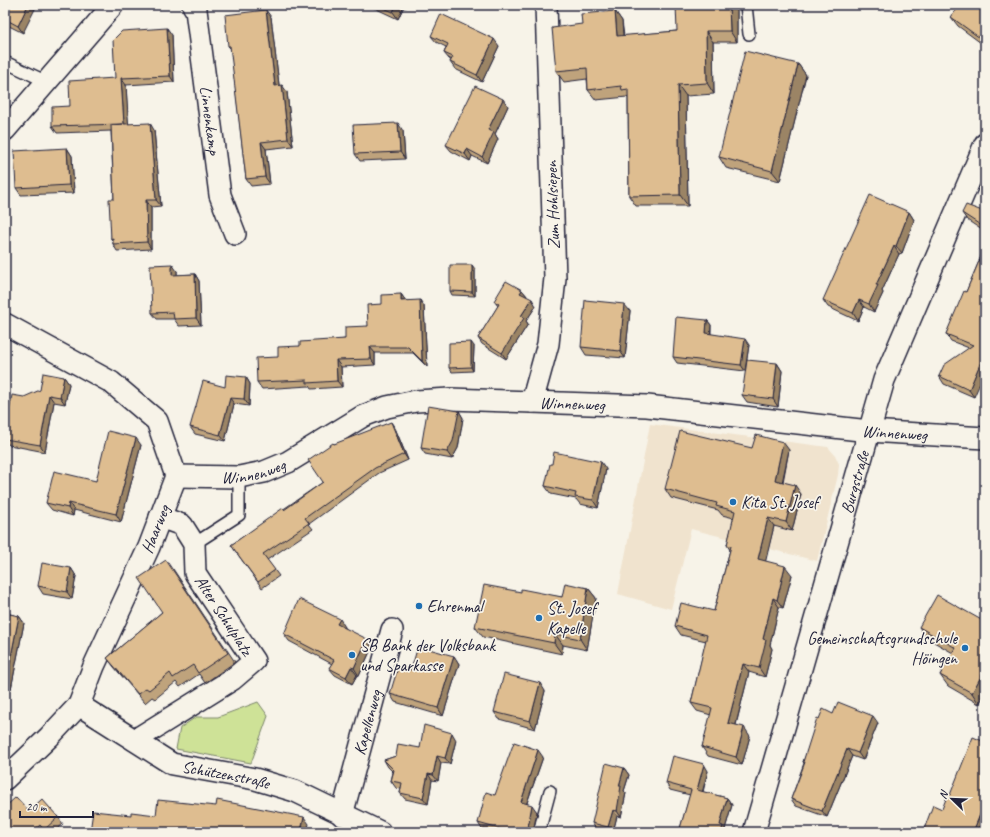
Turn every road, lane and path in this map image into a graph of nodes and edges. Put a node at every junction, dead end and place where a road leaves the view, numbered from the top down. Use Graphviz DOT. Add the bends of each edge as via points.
graph roads {
  1 [pos="113,5"];
  2 [pos="194,5"];
  3 [pos="546,5"];
  4 [pos="746,5"];
  5 [pos="749,34"];
  6 [pos="5,62"];
  7 [pos="47,82"];
  8 [pos="5,130"];
  9 [pos="985,144"];
  10 [pos="235,234"];
  11 [pos="5,324"];
  12 [pos="532,402"];
  13 [pos="869,431"];
  14 [pos="985,438"];
  15 [pos="176,476"];
  16 [pos="239,477"];
  17 [pos="160,517"];
  18 [pos="194,544"];
  19 [pos="392,630"];
  20 [pos="79,705"];
  21 [pos="135,740"];
  22 [pos="5,779"];
  23 [pos="550,791"];
  24 [pos="342,815"];
  25 [pos="380,832"];
  26 [pos="539,832"];
  27 [pos="754,832"];
  1 -- 7 [label="street"];
  2 -- 10 [label="street, Linnenkamp" via="220,195"];
  3 -- 12 [label="street, Zum Hohlsiepen" via="555,278 548,344"];
  4 -- 5 [label="lane"];
  6 -- 7 [label="lane"];
  7 -- 8 [label="street"];
  9 -- 13 [label="street, Burgstraße" via="884,380"];
  11 -- 15 [label="street" via="111,382 157,421"];
  12 -- 13 [label="street, Winnenweg" via="648,406"];
  12 -- 16 [label="street, Winnenweg" via="450,399 416,401 387,407 340,428 288,462 264,472"];
  13 -- 14 [label="street, Winnenweg"];
  13 -- 27 [label="street, Burgstraße"];
  15 -- 16 [label="street, Winnenweg"];
  15 -- 17 [label="street, Haarweg"];
  16 -- 18 [label="lane" via="239,515"];
  17 -- 18 [label="street" via="182,525"];
  17 -- 20 [label="street, Haarweg"];
  18 -- 21 [label="street, Alter Schulplatz" via="195,573 254,661 233,679"];
  19 -- 24 [label="street, Kapellenweg"];
  20 -- 21 [label="street, Schützenstraße"];
  20 -- 22 [label="street, Haarweg"];
  21 -- 24 [label="street, Schützenstraße" via="172,764 255,779 295,791"];
  23 -- 26 [label="lane"];
  24 -- 25 [label="street, Schützenstraße"];
}
